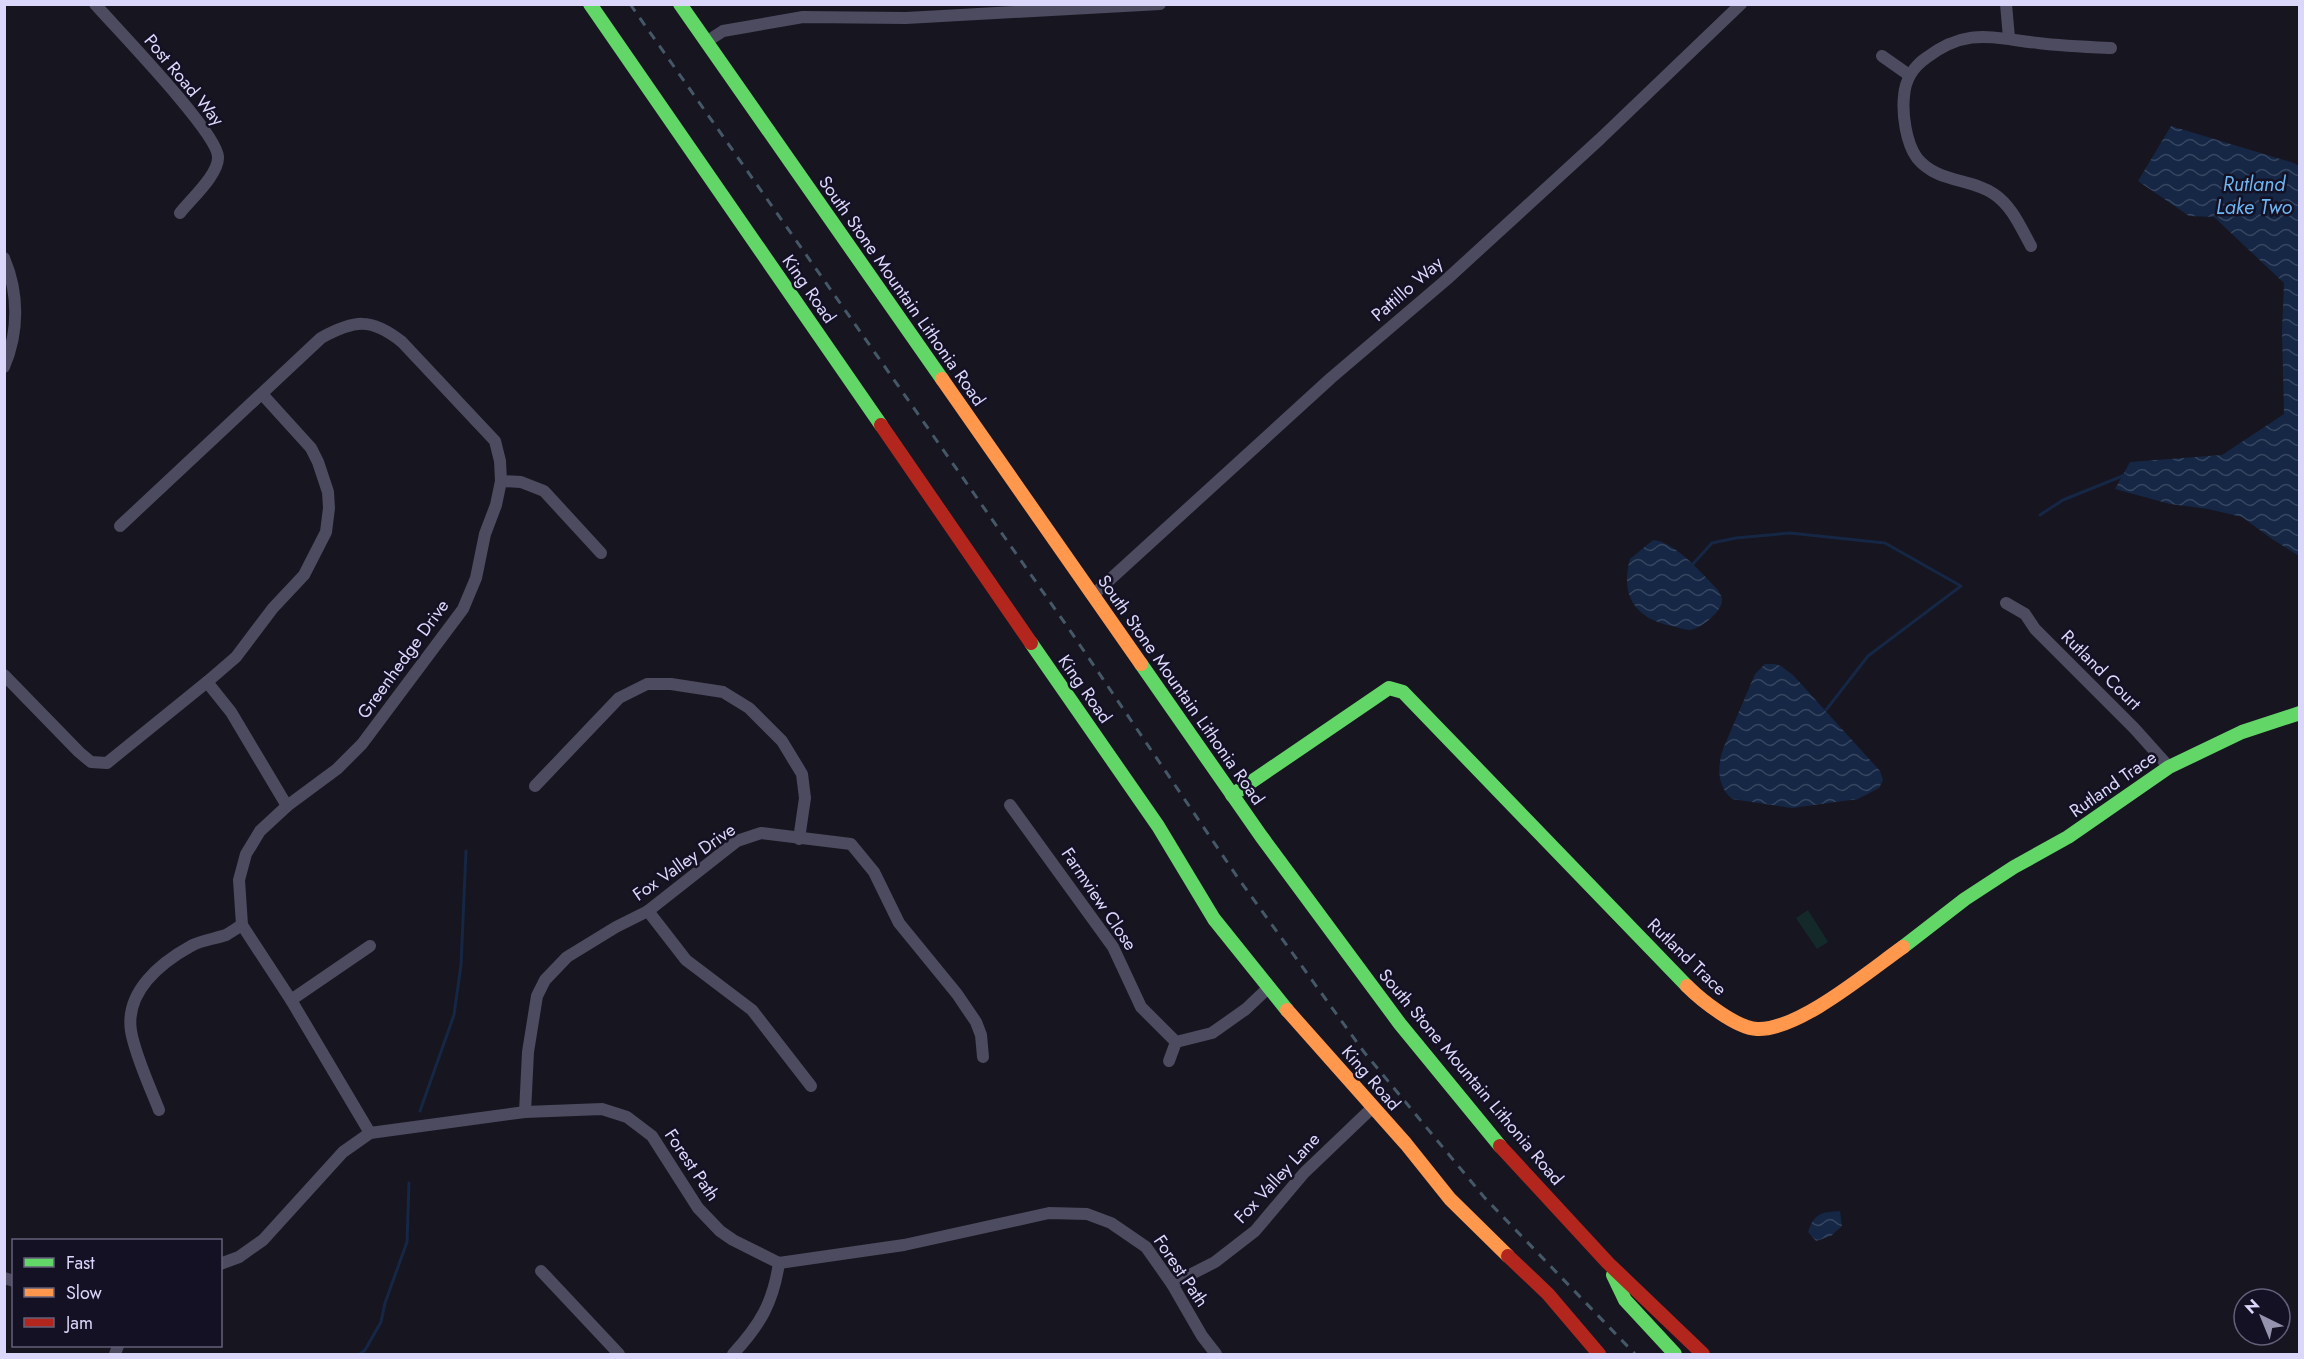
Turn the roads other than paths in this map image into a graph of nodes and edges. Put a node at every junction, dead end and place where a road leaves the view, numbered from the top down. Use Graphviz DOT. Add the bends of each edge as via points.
graph roads {
  1 [pos="95,4"];
  2 [pos="590,4"];
  3 [pos="680,4"];
  4 [pos="1160,4"];
  5 [pos="1741,4"];
  6 [pos="2006,4"];
  7 [pos="2009,38"];
  8 [pos="706,42"];
  9 [pos="2111,48"];
  10 [pos="1882,56"];
  11 [pos="1910,75"];
  12 [pos="180,213"];
  13 [pos="2031,246"];
  14 [pos="4,258"];
  15 [pos="4,367"];
  16 [pos="262,394"];
  17 [pos="501,481"];
  18 [pos="120,526"];
  19 [pos="601,553"];
  20 [pos="1093,595"];
  21 [pos="2006,603"];
  22 [pos="4,675"];
  23 [pos="207,682"];
  24 [pos="2300,713"];
  25 [pos="2169,767"];
  26 [pos="535,786"];
  27 [pos="1232,795"];
  28 [pos="1010,805"];
  29 [pos="287,806"];
  30 [pos="799,838"];
  31 [pos="648,912"];
  32 [pos="242,925"];
  33 [pos="370,946"];
  34 [pos="1268,988"];
  35 [pos="291,1000"];
  36 [pos="1176,1042"];
  37 [pos="983,1057"];
  38 [pos="1169,1061"];
  39 [pos="811,1086"];
  40 [pos="1372,1108"];
  41 [pos="159,1110"];
  42 [pos="525,1112"];
  43 [pos="370,1133"];
  44 [pos="222,1263"];
  45 [pos="779,1263"];
  46 [pos="1607,1263"];
  47 [pos="541,1271"];
  48 [pos="1172,1284"];
  49 [pos="619,1354"];
  50 [pos="733,1354"];
  51 [pos="1216,1354"];
  52 [pos="1599,1354"];
  53 [pos="1675,1354"];
  54 [pos="1703,1354"];
  1 -- 12 [label="street, Post Road Way" via="191,112 216,146 219,158 215,171"];
  2 -- 34 [label="street, King Road" via="1158,826 1215,919"];
  3 -- 8 [label="street, South Stone Mountain Lithonia Road"];
  4 -- 8 [label="street" via="906,18 803,17 723,31"];
  5 -- 20 [label="street, Pattillo Way" via="1446,280 1331,378"];
  6 -- 7 [label="street"];
  7 -- 9 [label="street"];
  7 -- 11 [label="street" via="1965,38 1940,47"];
  8 -- 20 [label="street, South Stone Mountain Lithonia Road"];
  10 -- 11 [label="street"];
  11 -- 13 [label="street" via="1903,111 1917,157 1944,176 1994,193 2005,203"];
  14 -- 15 [label="street" via="15,294 15,322 12,349"];
  16 -- 17 [label="street, Greenhedge Drive" via="321,338 343,326 375,326 402,342 495,441"];
  16 -- 18 [label="street, Greenhedge Drive"];
  16 -- 23 [label="street" via="318,462 328,492 326,532 304,575 236,657"];
  17 -- 19 [label="street" via="521,482 544,491"];
  17 -- 29 [label="street, Greenhedge Drive" via="476,578 463,609 362,744"];
  20 -- 27 [label="street, South Stone Mountain Lithonia Road"];
  21 -- 25 [label="street, Rutland Court" via="2025,614"];
  22 -- 23 [label="street" via="79,752 91,762 107,763"];
  23 -- 29 [label="street" via="231,712"];
  24 -- 25 [label="street, Rutland Trace" via="2242,732"];
  25 -- 27 [label="street, Rutland Trace" via="2068,837 1965,899 1834,997 1781,1026 1755,1029 1720,1014 1699,998 1403,692 1389,688"];
  26 -- 30 [label="street" via="619,698 647,684 723,692 749,708 782,741 802,774 805,798"];
  27 -- 46 [label="street, South Stone Mountain Lithonia Road" via="1413,1040 1505,1152"];
  28 -- 36 [label="street, Farmview Close" via="1113,947 1141,1007"];
  29 -- 32 [label="street, Greenhedge Drive" via="260,831 246,854 239,880"];
  30 -- 31 [label="street, Fox Valley Drive" via="761,833 737,842"];
  30 -- 37 [label="street, Fox Valley Drive" via="851,844 873,872 899,923 976,1023"];
  31 -- 39 [label="street" via="686,960 752,1010"];
  31 -- 42 [label="street, Fox Valley Drive" via="567,957 545,980 537,996 528,1052"];
  32 -- 35 [label="street, Greenhedge Drive"];
  32 -- 41 [label="street" via="192,945 162,966 142,986 135,1000 131,1031"];
  33 -- 35 [label="street"];
  34 -- 36 [label="street" via="1212,1033"];
  34 -- 40 [label="street, King Road"];
  35 -- 43 [label="street, Greenhedge Drive"];
  36 -- 38 [label="street"];
  40 -- 48 [label="street, Fox Valley Lane" via="1304,1173 1255,1231 1215,1262"];
  40 -- 52 [label="street, King Road" via="1450,1199 1548,1294"];
  42 -- 43 [label="street, Forest Path"];
  42 -- 45 [label="street, Forest Path" via="602,1109 627,1117 652,1136 708,1220 733,1240"];
  43 -- 44 [label="street, Forest Path" via="343,1152 263,1240"];
  45 -- 48 [label="street, Forest Path" via="904,1245 1049,1213 1087,1214 1134,1237 1146,1247"];
  45 -- 50 [label="street" via="776,1288 765,1315"];
  46 -- 53 [label="street" via="1625,1300"];
  46 -- 54 [label="street, South Stone Mountain Lithonia Road"];
  47 -- 49 [label="street"];
  48 -- 51 [label="street, Forest Path"];
}
